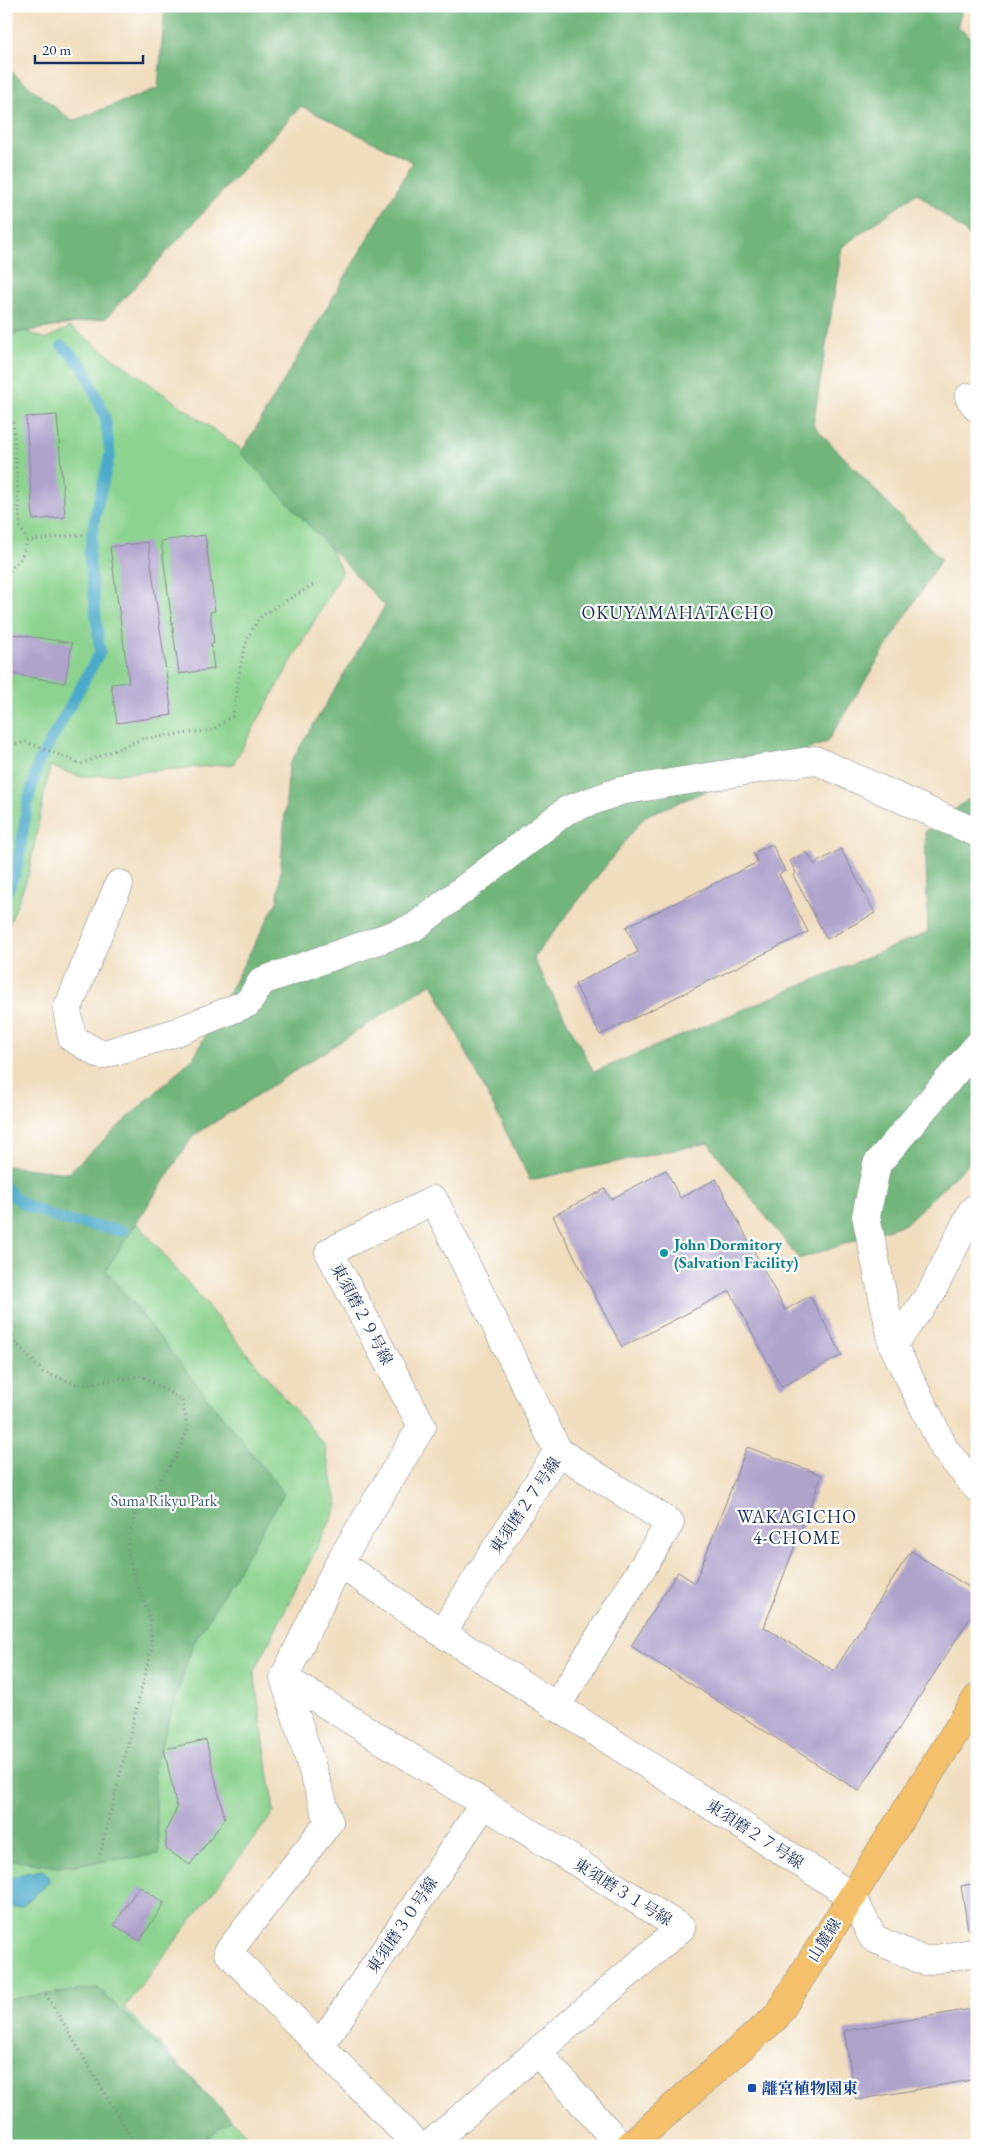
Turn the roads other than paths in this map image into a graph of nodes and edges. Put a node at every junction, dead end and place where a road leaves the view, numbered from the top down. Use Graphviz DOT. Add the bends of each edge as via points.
graph roads {
  1 [pos="977,833"];
  2 [pos="120,884"];
  3 [pos="977,1046"];
  4 [pos="977,1207"];
  5 [pos="893,1345"];
  6 [pos="558,1451"];
  7 [pos="977,1488"];
  8 [pos="339,1563"];
  9 [pos="442,1633"];
  10 [pos="284,1678"];
  11 [pos="977,1698"];
  12 [pos="556,1707"];
  13 [pos="484,1804"];
  14 [pos="852,1896"];
  15 [pos="977,1952"];
  16 [pos="320,2046"];
  17 [pos="537,2052"];
  18 [pos="418,2146"];
  19 [pos="428,2146"];
  20 [pos="621,2146"];
  21 [pos="629,2146"];
  1 -- 2 [label="street" via="815,760 620,791 567,810 413,928 262,981 248,1003 174,1033 101,1055 72,1038 67,1010"];
  3 -- 5 [label="street" via="877,1164 866,1216"];
  4 -- 5 [label="street" via="972,1211 931,1294"];
  5 -- 7 [label="street" via="945,1450"];
  6 -- 8 [label="street, 東須磨２９号線" via="434,1200 329,1252 422,1426"];
  6 -- 9 [label="street, 東須磨２７号線"];
  6 -- 12 [label="street, 東須磨２７号線" via="670,1523"];
  8 -- 9 [label="street"];
  8 -- 10 [label="street"];
  9 -- 12 [label="street, 東須磨２７号線"];
  10 -- 13 [label="street, 東須磨３１号線"];
  10 -- 16 [label="street" via="329,1822 228,1952"];
  11 -- 14 [label="main road, 山麓線"];
  12 -- 14 [label="street, 東須磨２７号線"];
  13 -- 16 [label="street, 東須磨３０号線"];
  13 -- 17 [label="street, 東須磨３１号線" via="680,1928"];
  14 -- 15 [label="street" via="873,1938 907,1954 924,1961"];
  14 -- 21 [label="main road, 山麓線" via="776,2017"];
  16 -- 18 [label="street"];
  17 -- 19 [label="street, 東須磨３１号線"];
  17 -- 20 [label="street"];
}
